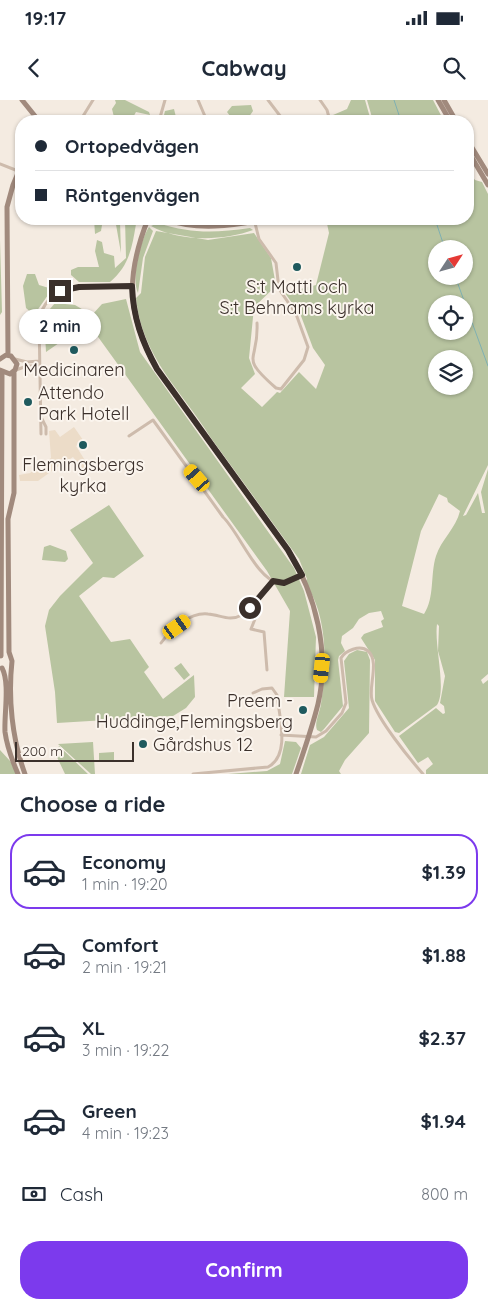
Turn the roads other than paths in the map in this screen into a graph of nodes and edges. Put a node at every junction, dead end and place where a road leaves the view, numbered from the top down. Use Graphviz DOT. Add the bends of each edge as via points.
graph roads {
  1 [pos="22,100"];
  2 [pos="93,100"];
  3 [pos="165,100"];
  4 [pos="204,100"];
  5 [pos="268,100"];
  6 [pos="320,100"];
  7 [pos="438,100"];
  8 [pos="444,100"];
  9 [pos="198,101"];
  10 [pos="34,115"];
  11 [pos="84,115"];
  12 [pos="161,115"];
  13 [pos="204,115"];
  14 [pos="279,115"];
  15 [pos="328,115"];
  16 [pos="447,115"];
  17 [pos="453,115"];
  18 [pos="474,151"];
  19 [pos="474,158"];
  20 [pos="0,164"];
  21 [pos="15,168"];
  22 [pos="485,170"];
  23 [pos="15,179"];
  24 [pos="488,185"];
  25 [pos="146,225"];
  26 [pos="195,225"];
  27 [pos="214,225"];
  28 [pos="255,225"];
  29 [pos="132,286"];
  30 [pos="257,323"];
  31 [pos="8,355"];
  32 [pos="0,359"];
  33 [pos="15,359"];
  34 [pos="39,360"];
  35 [pos="40,366"];
  36 [pos="15,370"];
  37 [pos="1,371"];
  38 [pos="40,416"];
  39 [pos="41,434"];
  40 [pos="46,434"];
  41 [pos="129,436"];
  42 [pos="302,575"];
  43 [pos="273,581"];
  44 [pos="250,608"];
  45 [pos="161,643"];
  46 [pos="10,656"];
  47 [pos="0,657"];
  48 [pos="12,665"];
  49 [pos="1,667"];
  50 [pos="267,670"];
  51 [pos="253,693"];
  52 [pos="281,734"];
  53 [pos="309,736"];
  54 [pos="18,774"];
  55 [pos="25,774"];
  56 [pos="193,774"];
  57 [pos="296,774"];
  58 [pos="423,774"];
  1 -- 10 [label="street"];
  2 -- 11 [label="street"];
  3 -- 12 [label="street"];
  4 -- 9 [label="street"];
  5 -- 14 [label="street"];
  6 -- 15 [label="street"];
  7 -- 16 [label="street"];
  8 -- 17 [label="street"];
  9 -- 13 [label="street"];
  18 -- 22 [label="street"];
  19 -- 22 [label="street"];
  20 -- 21 [label="street"];
  22 -- 24 [label="street"];
  23 -- 31 [label="street" via="4,207"];
  25 -- 29 [label="street" via="135,258"];
  26 -- 27 [label="street"];
  28 -- 30 [label="street" via="259,239 274,259 278,286 296,314 307,344 308,352 282,388 276,388 253,366"];
  29 -- 34 [label="street" via="70,288 52,295 41,310 39,319"];
  29 -- 42 [label="street" via="142,342 157,369 283,543"];
  31 -- 32 [label="street"];
  31 -- 33 [label="street"];
  33 -- 34 [label="street"];
  33 -- 36 [label="street"];
  34 -- 35 [label="street"];
  35 -- 36 [label="street"];
  35 -- 38 [label="street"];
  36 -- 37 [label="street" via="7,374"];
  36 -- 46 [label="street" via="14,493 8,519"];
  37 -- 47 [label="street"];
  38 -- 39 [label="street"];
  38 -- 40 [label="street"];
  41 -- 43 [label="street" via="153,420 235,529 262,571"];
  42 -- 43 [label="street" via="284,583"];
  42 -- 53 [label="street" via="312,602 322,668 318,703"];
  43 -- 44 [label="street"];
  44 -- 45 [label="street" via="243,615 232,618 222,619 210,614 193,616 169,632"];
  44 -- 50 [label="street" via="254,619 251,630 264,632"];
  46 -- 47 [label="street"];
  46 -- 48 [label="street"];
  48 -- 49 [label="street" via="8,669"];
  48 -- 55 [label="street" via="13,734"];
  49 -- 54 [label="street" via="5,681 5,733"];
  51 -- 52 [label="street" via="272,688 276,692"];
  52 -- 53 [label="street"];
  52 -- 56 [label="street" via="281,752 276,762 268,767"];
  53 -- 57 [label="street"];
  53 -- 58 [label="street" via="321,734 342,713 346,703 341,658 356,648 364,649 372,659 373,703"];
}
